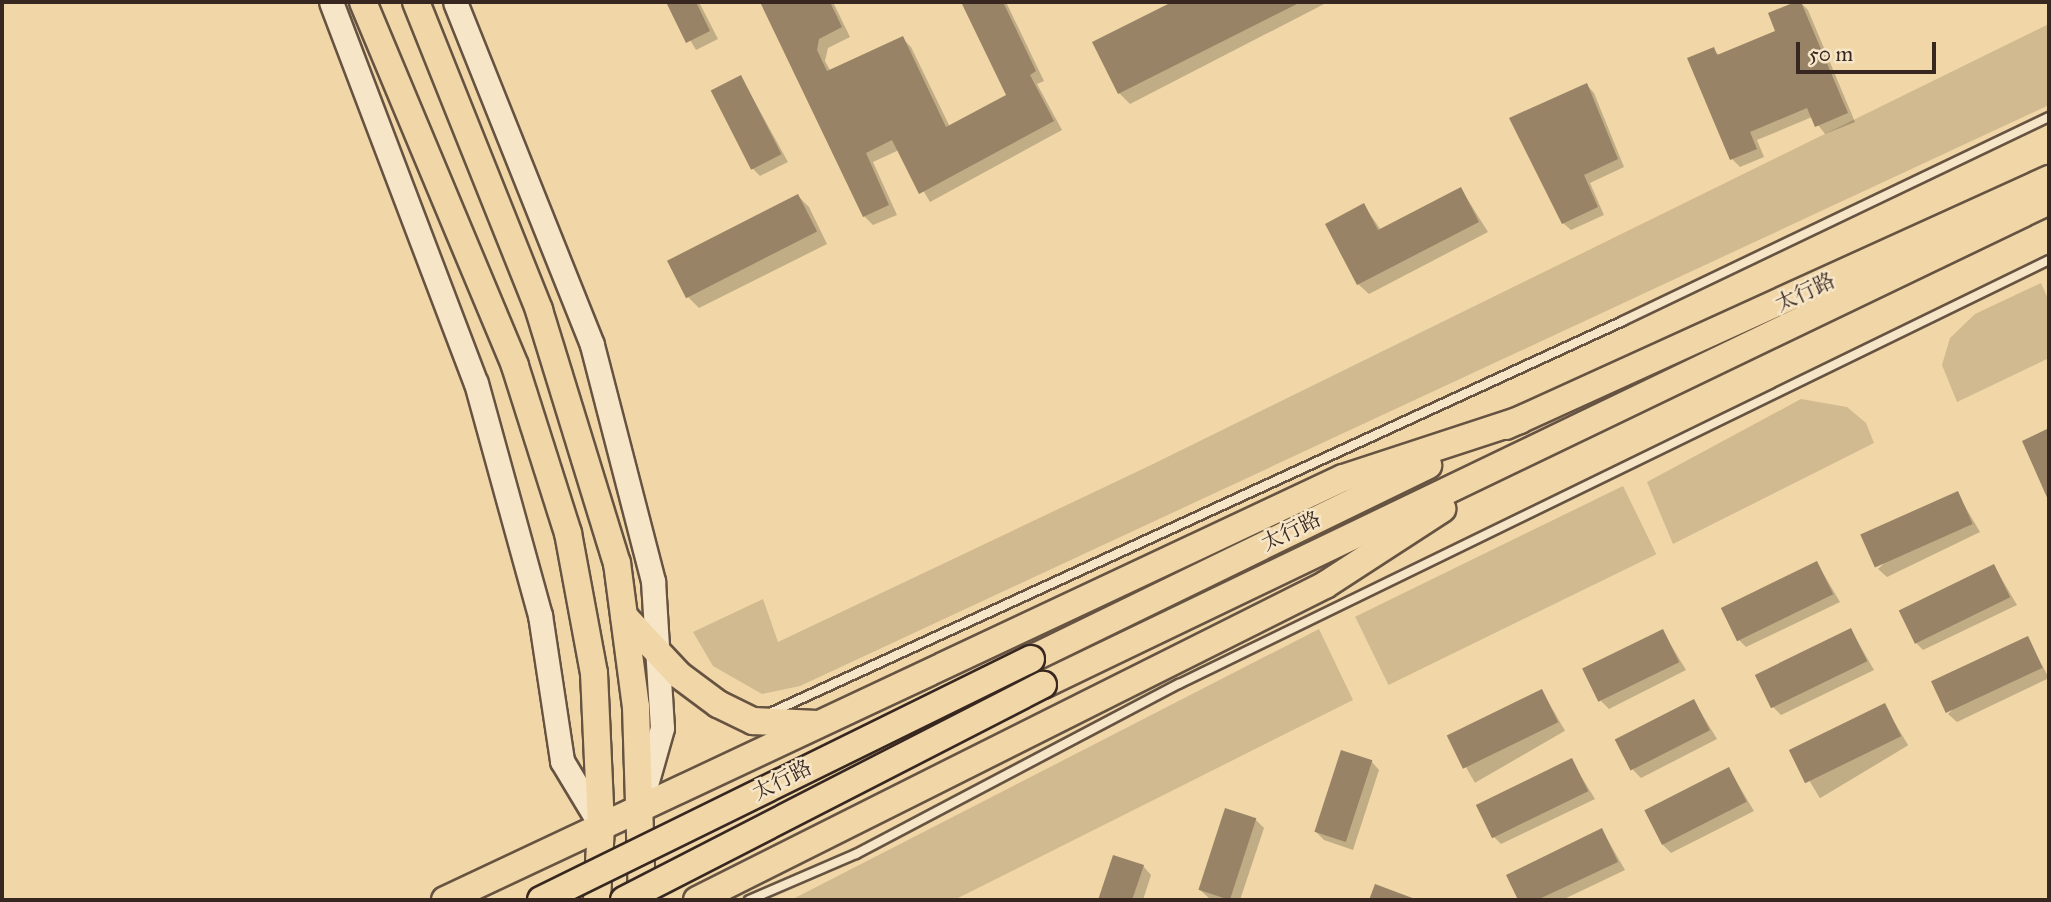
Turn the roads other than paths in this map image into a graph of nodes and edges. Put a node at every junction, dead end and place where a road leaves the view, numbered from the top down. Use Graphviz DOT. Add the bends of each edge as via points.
graph roads {
  1 [pos="331,2"];
  2 [pos="363,2"];
  3 [pos="416,2"];
  4 [pos="455,2"];
  5 [pos="2049,117"];
  6 [pos="2049,179"];
  7 [pos="2049,201"];
  8 [pos="2049,260"];
  9 [pos="1520,419"];
  10 [pos="1531,450"];
  11 [pos="624,616"];
  12 [pos="657,653"];
  13 [pos="753,721"];
  14 [pos="822,724"];
  15 [pos="640,808"];
  16 [pos="601,825"];
  17 [pos="445,900"];
  18 [pos="541,900"];
  19 [pos="597,900"];
  20 [pos="624,900"];
  21 [pos="642,900"];
  22 [pos="697,900"];
  23 [pos="749,900"];
  1 -- 16 [label="main road" via="476,383 540,615 562,761"];
  2 -- 16 [label="main road" via="515,366 568,533 594,673"];
  3 -- 11 [label="main road" via="539,310 617,563"];
  4 -- 12 [label="main road" via="592,345 653,581"];
  5 -- 13 [label="lane" via="1623,321"];
  6 -- 9 [label="main road, 太行路"];
  7 -- 10 [label="main road, 太行路"];
  8 -- 23 [label="lane" via="1180,684 856,854"];
  9 -- 14 [label="main road" via="1343,478"];
  9 -- 18 [label="main road, 太行路, bridge"];
  10 -- 20 [label="main road, 太行路, bridge" via="1044,685"];
  10 -- 22 [label="main road" via="1325,585"];
  11 -- 12 [label="main road"];
  11 -- 15 [label="main road" via="636,707"];
  12 -- 13 [label="main road" via="718,704"];
  12 -- 15 [label="main road" via="662,728"];
  13 -- 14 [label="main road"];
  14 -- 15 [label="main road"];
  15 -- 16 [label="main road"];
  15 -- 21 [label="main road"];
  16 -- 17 [label="main road"];
  16 -- 19 [label="main road"];
}
